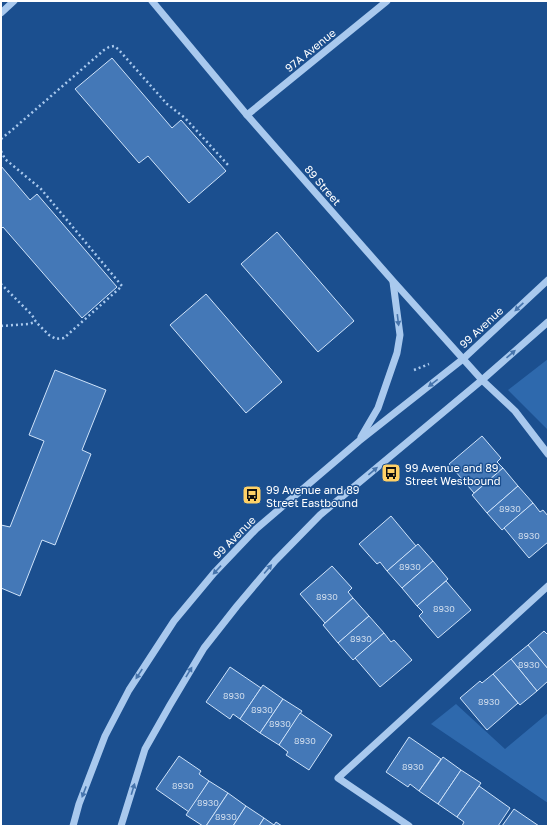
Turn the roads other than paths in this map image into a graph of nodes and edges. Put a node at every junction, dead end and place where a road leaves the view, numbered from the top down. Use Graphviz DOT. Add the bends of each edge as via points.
graph roads {
  1 [pos="14,1"];
  2 [pos="152,1"];
  3 [pos="387,1"];
  4 [pos="1,13"];
  5 [pos="247,115"];
  6 [pos="548,280"];
  7 [pos="393,281"];
  8 [pos="548,322"];
  9 [pos="463,359"];
  10 [pos="482,380"];
  11 [pos="359,441"];
  12 [pos="548,454"];
  13 [pos="548,586"];
  14 [pos="73,826"];
  15 [pos="121,826"];
  16 [pos="409,826"];
  1 -- 4 [label="street"];
  2 -- 5 [label="street, 89 Street"];
  3 -- 5 [label="street, 97A Avenue"];
  5 -- 7 [label="street, 89 Street"];
  6 -- 9 [label="street, 99 Avenue, one-way"];
  7 -- 9 [label="street, 89 Street"];
  7 -- 11 [label="street, one-way" via="400,336 398,353 378,408"];
  10 -- 8 [label="street, one-way"];
  9 -- 10 [label="street, 89 Street"];
  9 -- 11 [label="street, 99 Avenue, one-way"];
  10 -- 12 [label="street, 89 Street" via="514,411"];
  15 -- 10 [label="street, one-way" via="145,749 204,648 237,606 275,561 320,515"];
  11 -- 14 [label="street, 99 Avenue, one-way" via="256,529 214,573 174,621 129,690 105,736"];
  13 -- 16 [label="street" via="338,778"];
}
